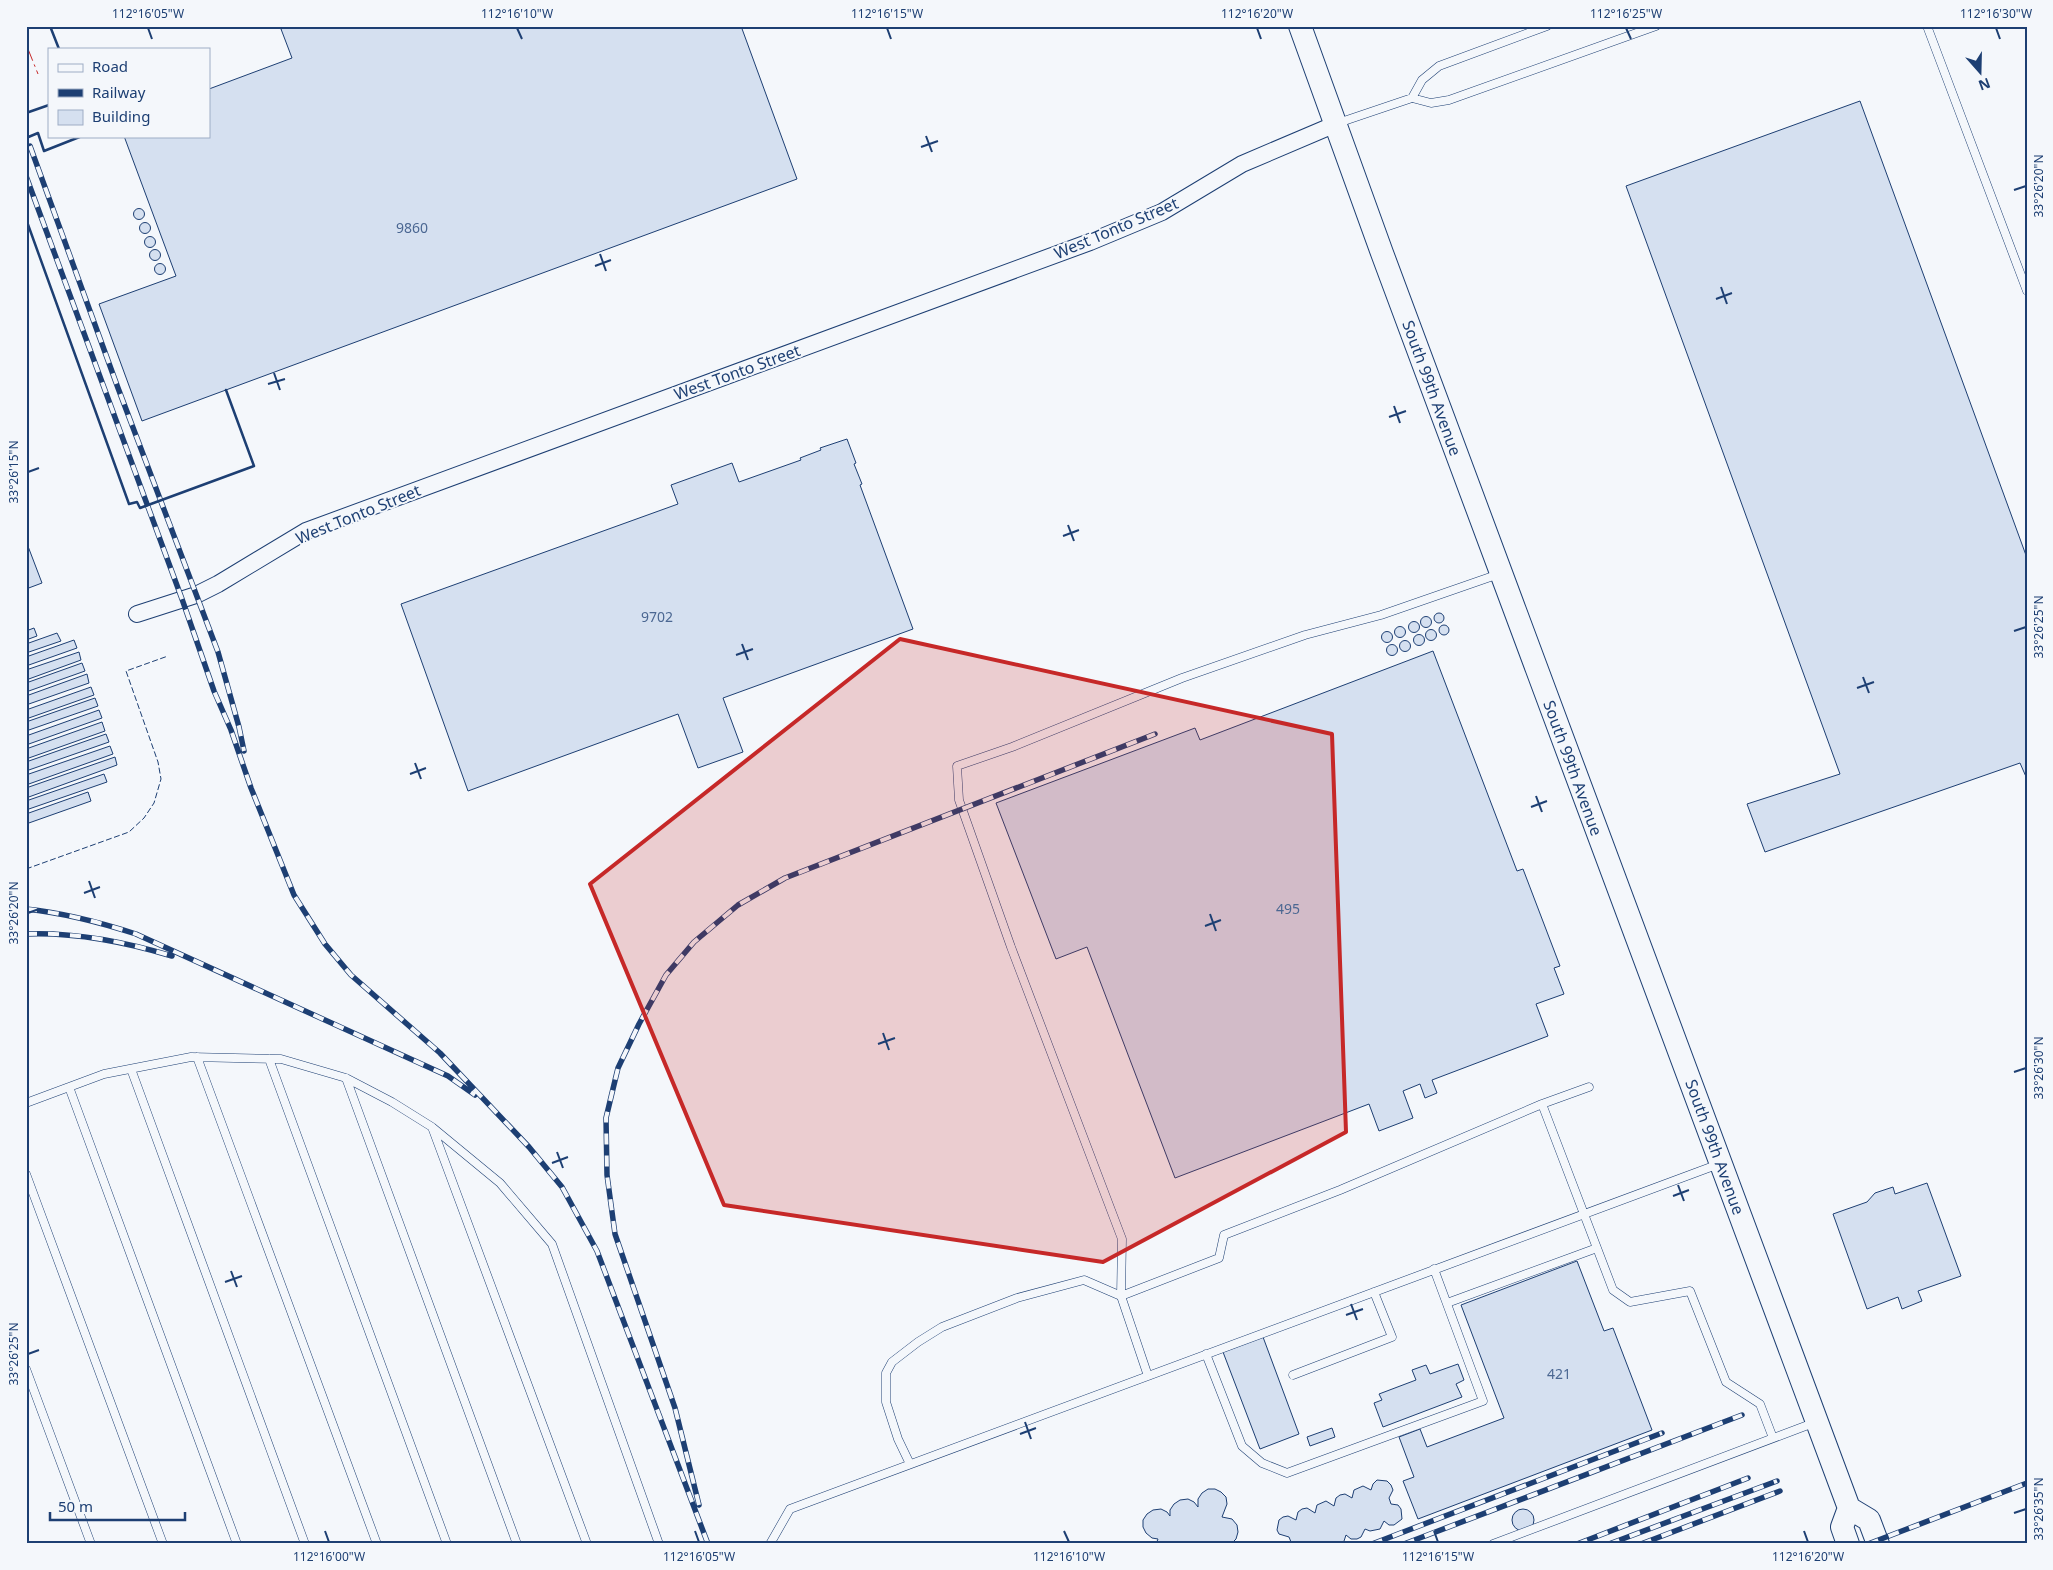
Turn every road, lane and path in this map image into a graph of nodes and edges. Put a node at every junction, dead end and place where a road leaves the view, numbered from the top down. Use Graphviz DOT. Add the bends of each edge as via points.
graph roads {
  1 [pos="1300,26"];
  2 [pos="1548,26"];
  3 [pos="1656,26"];
  4 [pos="1927,26"];
  5 [pos="1412,98"];
  6 [pos="1336,124"];
  7 [pos="2023,269"];
  8 [pos="2027,291"];
  9 [pos="1501,574"];
  10 [pos="137,614"];
  11 [pos="197,1057"];
  12 [pos="269,1059"];
  13 [pos="131,1069"];
  14 [pos="346,1078"];
  15 [pos="69,1087"];
  16 [pos="1589,1087"];
  17 [pos="26,1103"];
  18 [pos="1542,1104"];
  19 [pos="432,1127"];
  20 [pos="1720,1163"];
  21 [pos="26,1174"];
  22 [pos="1583,1214"];
  23 [pos="1596,1248"];
  24 [pos="1434,1269"];
  25 [pos="1374,1292"];
  26 [pos="1121,1296"];
  27 [pos="1447,1303"];
  28 [pos="1206,1354"];
  29 [pos="26,1369"];
  30 [pos="1293,1375"];
  31 [pos="1148,1376"];
  32 [pos="1817,1422"];
  33 [pos="1773,1438"];
  34 [pos="910,1464"];
  35 [pos="1849,1508"];
  36 [pos="91,1544"];
  37 [pos="163,1544"];
  38 [pos="237,1544"];
  39 [pos="305,1544"];
  40 [pos="377,1544"];
  41 [pos="447,1544"];
  42 [pos="517,1544"];
  43 [pos="586,1544"];
  44 [pos="660,1544"];
  45 [pos="770,1544"];
  46 [pos="1493,1544"];
  47 [pos="1848,1544"];
  48 [pos="1878,1544"];
  1 -- 6 [label="main road, South 99th Avenue"];
  2 -- 5 [label="lane" via="1438,66 1422,80"];
  3 -- 5 [label="lane" via="1449,100 1431,103"];
  4 -- 7 [label="lane"];
  5 -- 6 [label="lane"];
  6 -- 9 [label="main road, South 99th Avenue"];
  6 -- 10 [label="street, West Tonto Street" via="1242,164 1162,212 1099,238 306,531 196,595"];
  7 -- 8 [label="lane"];
  9 -- 20 [label="main road, South 99th Avenue"];
  9 -- 26 [label="lane" via="1199,672 957,766 959,800 1122,1239"];
  11 -- 12 [label="lane"];
  11 -- 13 [label="lane"];
  11 -- 40 [label="lane"];
  12 -- 14 [label="lane" via="281,1059"];
  12 -- 41 [label="lane"];
  13 -- 15 [label="lane" via="104,1074"];
  13 -- 39 [label="lane"];
  14 -- 19 [label="lane"];
  14 -- 42 [label="lane"];
  15 -- 17 [label="lane"];
  15 -- 38 [label="lane"];
  16 -- 18 [label="lane"];
  18 -- 22 [label="lane"];
  18 -- 26 [label="lane" via="1340,1190 1224,1235 1219,1258"];
  19 -- 43 [label="lane"];
  19 -- 44 [label="lane" via="500,1183 552,1244"];
  20 -- 22 [label="lane"];
  20 -- 32 [label="main road, South 99th Avenue"];
  21 -- 37 [label="lane"];
  22 -- 23 [label="lane"];
  22 -- 24 [label="lane"];
  23 -- 27 [label="lane"];
  23 -- 33 [label="lane" via="1613,1290 1630,1302 1690,1291 1726,1382 1760,1404"];
  24 -- 25 [label="lane"];
  24 -- 27 [label="lane"];
  25 -- 28 [label="lane"];
  25 -- 30 [label="lane" via="1392,1337"];
  26 -- 31 [label="lane"];
  26 -- 34 [label="lane" via="1084,1280 1017,1298 942,1328 892,1362 886,1373 886,1402"];
  27 -- 28 [label="lane" via="1483,1400 1287,1473 1262,1463 1242,1446"];
  28 -- 31 [label="lane"];
  29 -- 36 [label="lane"];
  31 -- 34 [label="lane"];
  32 -- 33 [label="lane"];
  32 -- 35 [label="main road, South 99th Avenue"];
  33 -- 46 [label="lane"];
  34 -- 45 [label="lane" via="790,1509"];
  35 -- 47 [label="main road" via="1842,1527"];
  35 -- 48 [label="main road" via="1869,1520"];
}
